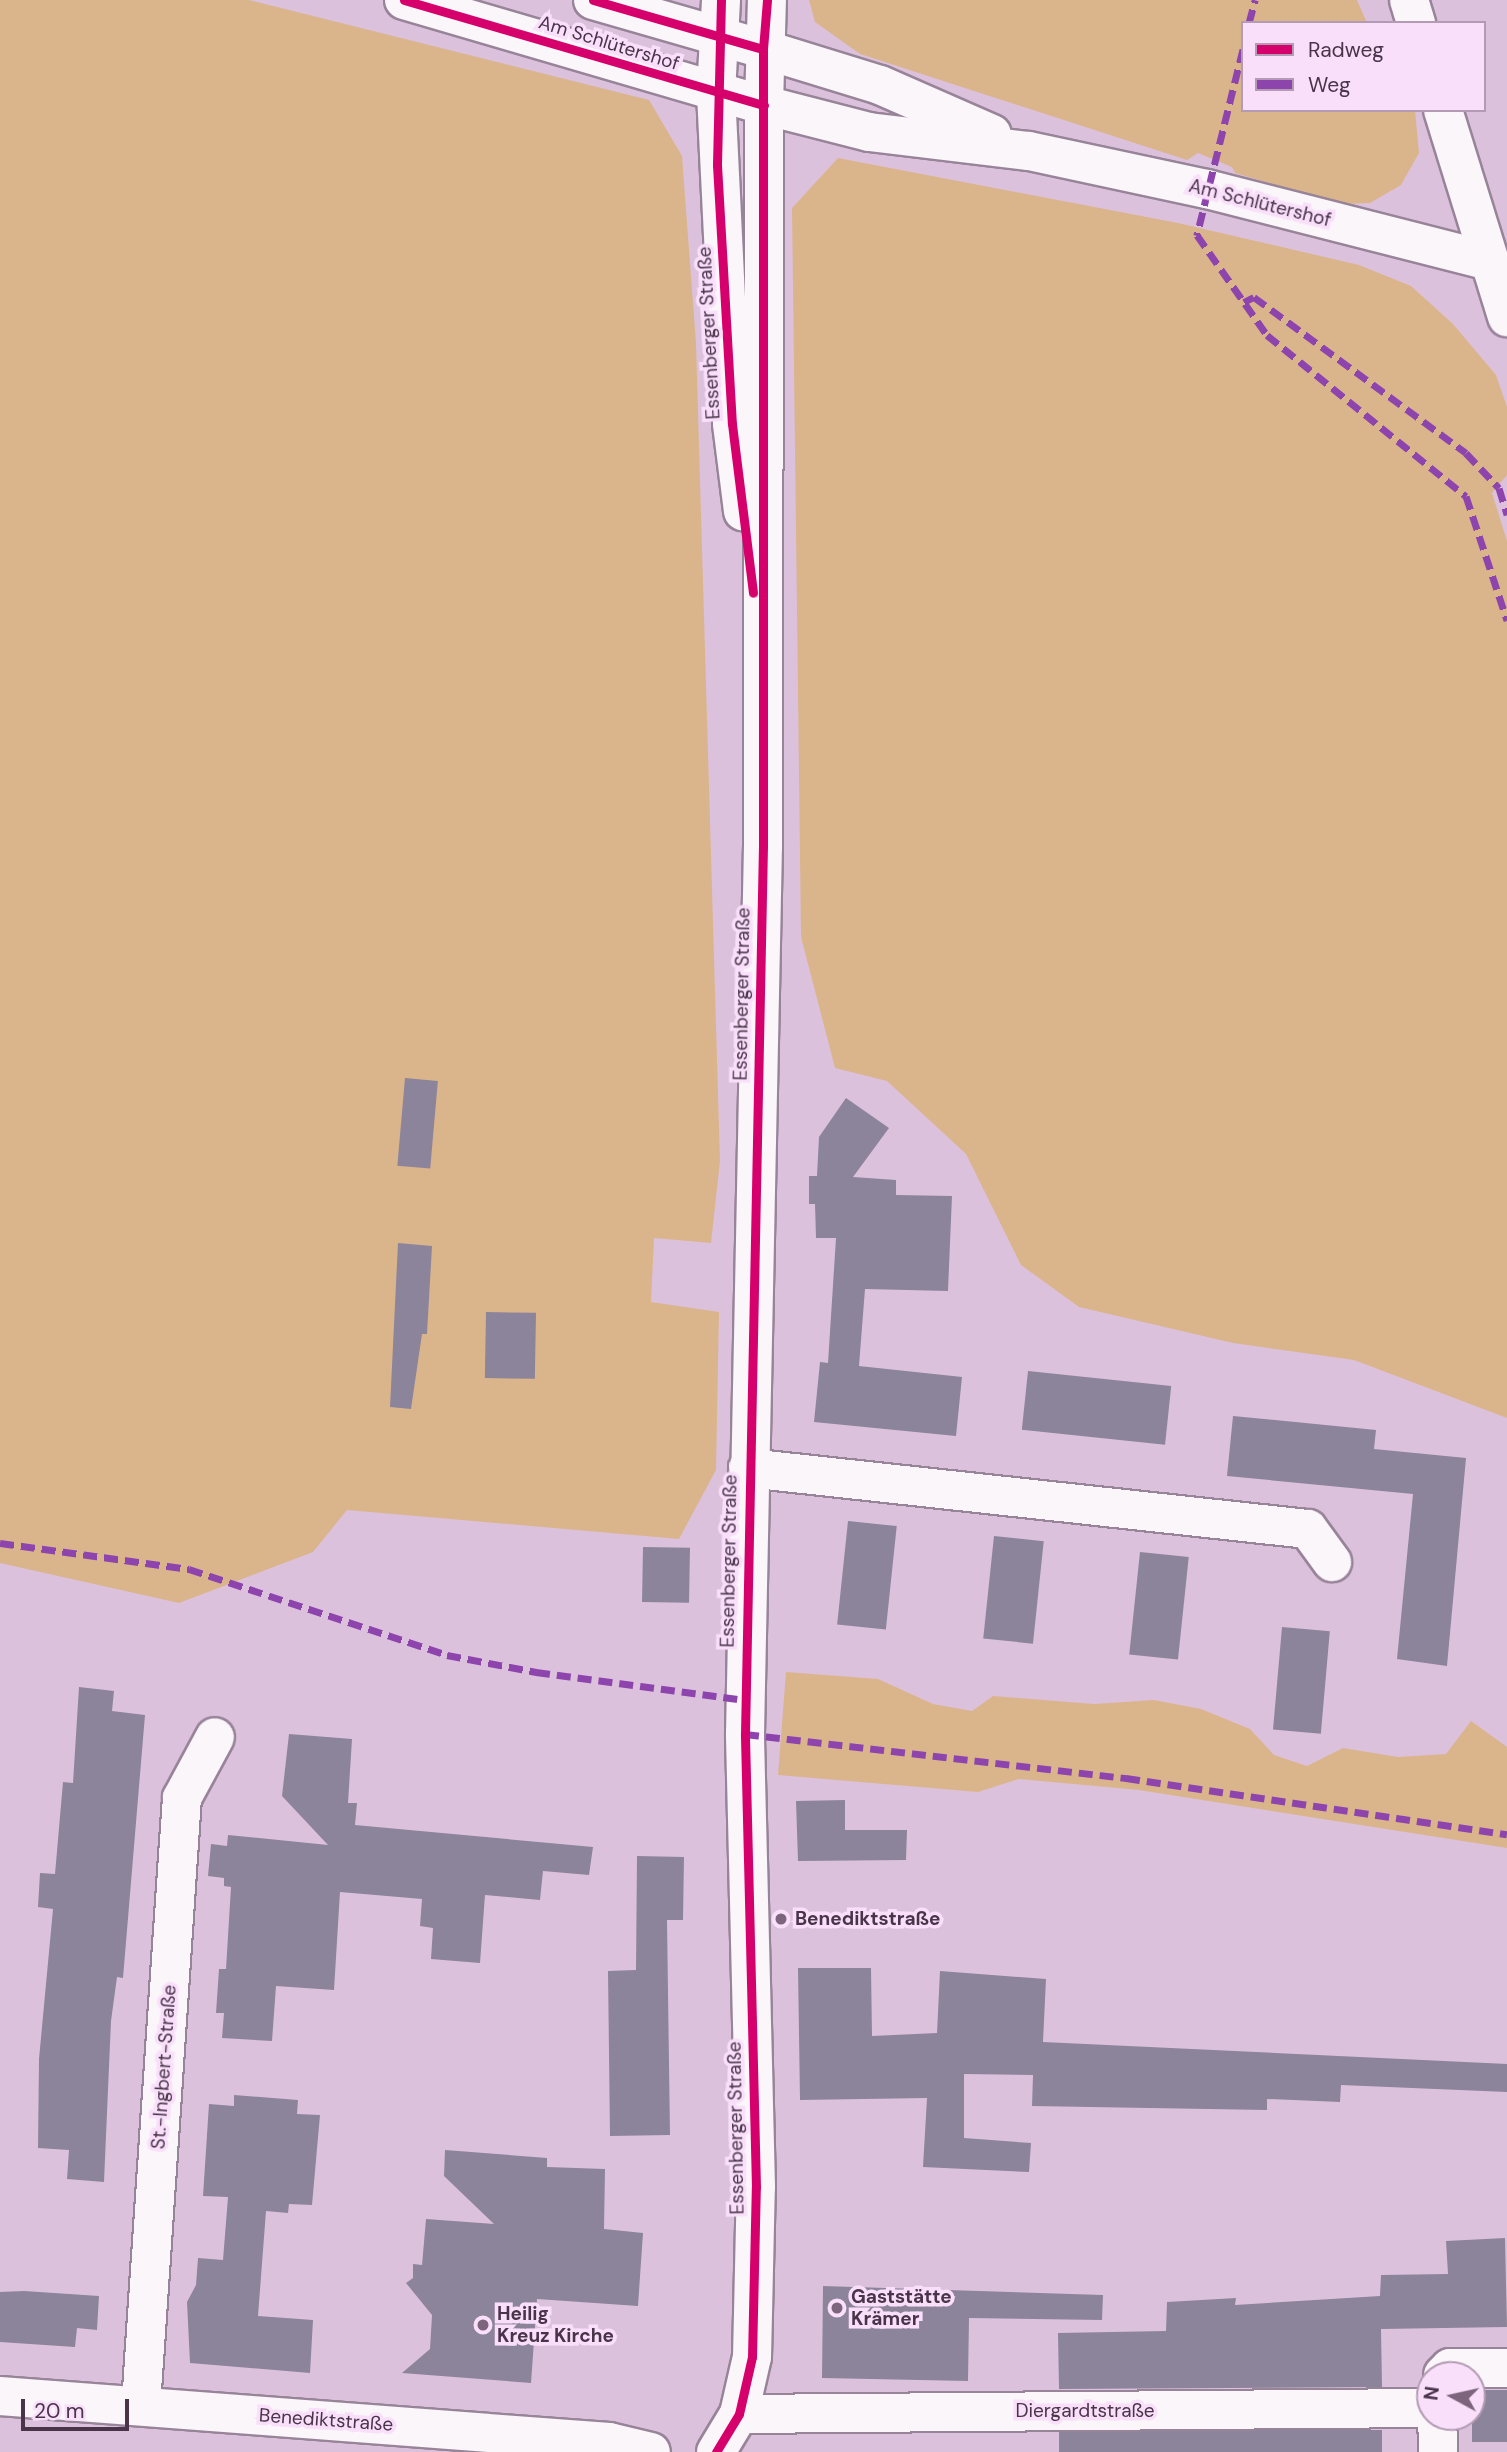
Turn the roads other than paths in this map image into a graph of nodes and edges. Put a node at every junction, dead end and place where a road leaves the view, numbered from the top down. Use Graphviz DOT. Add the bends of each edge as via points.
graph roads {
  1 [pos="404,0"];
  2 [pos="593,0"];
  3 [pos="767,0"];
  4 [pos="1409,0"];
  5 [pos="720,18"];
  6 [pos="1415,21"];
  7 [pos="763,49"];
  8 [pos="716,93"];
  9 [pos="764,105"];
  10 [pos="1444,112"];
  11 [pos="1029,151"];
  12 [pos="1490,261"];
  13 [pos="1507,317"];
  14 [pos="761,662"];
  15 [pos="748,1468"];
  16 [pos="1332,1562"];
  17 [pos="215,1737"];
  18 [pos="1486,2368"];
  19 [pos="1507,2368"];
  20 [pos="0,2396"];
  21 [pos="141,2405"];
  22 [pos="1416,2408"];
  23 [pos="739,2414"];
  24 [pos="1437,2431"];
  25 [pos="651,2452"];
  26 [pos="716,2452"];
  27 [pos="1438,2452"];
  1 -- 8 [label="street, Am Schlütershof"];
  2 -- 5 [label="street, Am Schlütershof"];
  3 -- 7 [label="street, Essenberger Straße"];
  4 -- 6 [label="street"];
  5 -- 7 [label="street, Am Schlütershof"];
  5 -- 8 [label="street, Essenberger Straße"];
  7 -- 9 [label="street, Essenberger Straße"];
  7 -- 11 [label="street, Am Schlütershof" via="880,85"];
  8 -- 9 [label="street, Am Schlütershof"];
  8 -- 14 [label="street, Essenberger Straße" via="732,424"];
  9 -- 11 [label="street, Am Schlütershof" via="869,132"];
  9 -- 14 [label="street, Essenberger Straße"];
  10 -- 12 [label="street"];
  11 -- 12 [label="street, Am Schlütershof" via="1207,189"];
  12 -- 13 [label="street"];
  14 -- 15 [label="street, Essenberger Straße" via="763,847"];
  15 -- 16 [label="street, Essenberger Straße" via="1308,1529"];
  15 -- 23 [label="street, Essenberger Straße" via="745,1734 756,2187 752,2357"];
  17 -- 21 [label="street, St.-Ingbert-Straße" via="182,1798"];
  18 -- 19 [label="street"];
  20 -- 21 [label="street, Benediktstraße"];
  21 -- 25 [label="street, Benediktstraße" via="609,2442"];
  22 -- 23 [label="street, Diergardtstraße"];
  23 -- 26 [label="street, Essenberger Straße"];
  24 -- 27 [label="street"];
}
